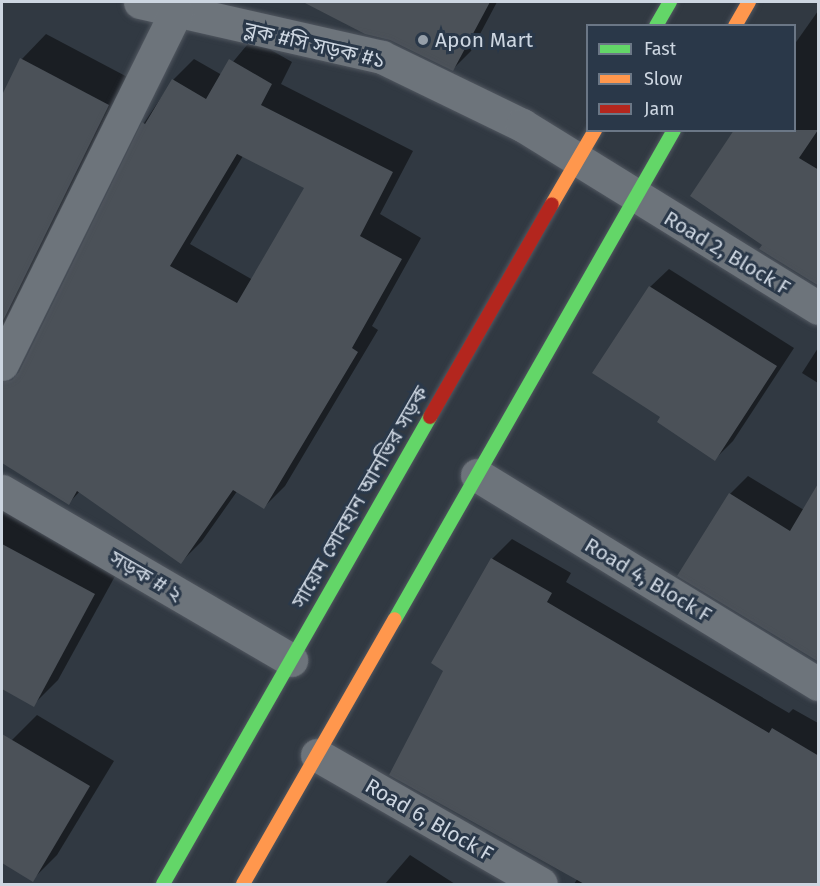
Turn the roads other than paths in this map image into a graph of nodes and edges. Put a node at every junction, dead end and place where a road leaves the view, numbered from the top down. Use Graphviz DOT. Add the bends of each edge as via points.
graph roads {
  1 [pos="140,2"];
  2 [pos="670,2"];
  3 [pos="748,2"];
  4 [pos="176,12"];
  5 [pos="657,24"];
  6 [pos="736,24"];
  7 [pos="594,132"];
  8 [pos="673,132"];
  9 [pos="578,159"];
  10 [pos="636,197"];
  11 [pos="819,308"];
  12 [pos="2,364"];
  13 [pos="477,475"];
  14 [pos="2,491"];
  15 [pos="291,660"];
  16 [pos="819,684"];
  17 [pos="317,755"];
  18 [pos="163,885"];
  19 [pos="243,885"];
  20 [pos="541,885"];
  1 -- 4 [label="street, ব্লক #সি সড়ক #১"];
  2 -- 5 [label="street"];
  3 -- 6 [label="street"];
  4 -- 9 [label="street, ব্লক #সি সড়ক #১" via="382,57 522,125"];
  4 -- 12 [label="street"];
  7 -- 9 [label="street, সায়েম সোবহান আনভির সড়ক"];
  8 -- 10 [label="street"];
  9 -- 10 [label="street, ব্লক #সি সড়ক #১"];
  9 -- 15 [label="street, সায়েম সোবহান আনভির সড়ক"];
  10 -- 11 [label="street, Road 2, Block F"];
  10 -- 13 [label="street"];
  13 -- 16 [label="street, Road 4, Block F"];
  13 -- 17 [label="street"];
  14 -- 15 [label="street, সড়ক # ২"];
  15 -- 18 [label="street, সায়েম সোবহান আনভির সড়ক"];
  17 -- 19 [label="street"];
  17 -- 20 [label="street, Road 6, Block F"];
}
